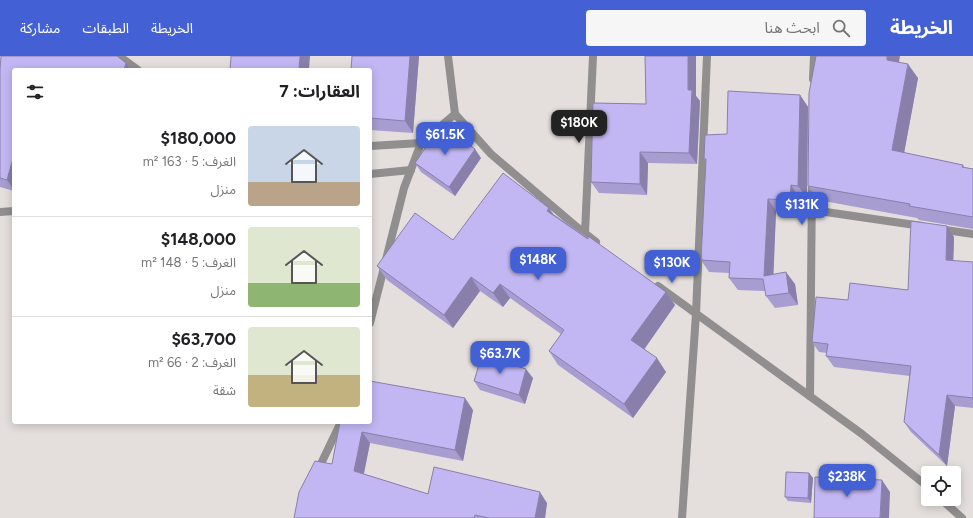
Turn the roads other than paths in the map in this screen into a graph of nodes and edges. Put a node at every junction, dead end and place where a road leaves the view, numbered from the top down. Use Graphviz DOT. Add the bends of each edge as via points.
graph roads {
  1 [pos="119,56"];
  2 [pos="448,56"];
  3 [pos="593,56"];
  4 [pos="707,56"];
  5 [pos="814,56"];
  6 [pos="135,68"];
  7 [pos="813,87"];
  8 [pos="455,114"];
  9 [pos="421,144"];
  10 [pos="372,146"];
  11 [pos="411,170"];
  12 [pos="812,171"];
  13 [pos="372,174"];
  14 [pos="812,210"];
  15 [pos="12,211"];
  16 [pos="0,212"];
  17 [pos="585,233"];
  18 [pos="973,234"];
  19 [pos="604,247"];
  20 [pos="653,283"];
  21 [pos="696,314"];
  22 [pos="372,315"];
  23 [pos="810,396"];
  24 [pos="340,424"];
  25 [pos="314,477"];
  26 [pos="921,481"];
  27 [pos="949,506"];
  28 [pos="682,518"];
  29 [pos="962,518"];
  1 -- 6 [label="street"];
  2 -- 8 [label="street"];
  3 -- 17 [label="street"];
  4 -- 21 [label="street"];
  5 -- 7 [label="street"];
  8 -- 9 [label="street"];
  8 -- 17 [label="street" via="491,154"];
  9 -- 10 [label="street"];
  9 -- 11 [label="street"];
  11 -- 13 [label="street"];
  11 -- 22 [label="street" via="404,188"];
  12 -- 14 [label="street"];
  14 -- 18 [label="street"];
  14 -- 23 [label="street"];
  15 -- 16 [label="street"];
  17 -- 19 [label="street"];
  20 -- 21 [label="street"];
  21 -- 23 [label="street"];
  21 -- 28 [label="street"];
  23 -- 26 [label="street"];
  24 -- 25 [label="street"];
  27 -- 29 [label="street"];
}
